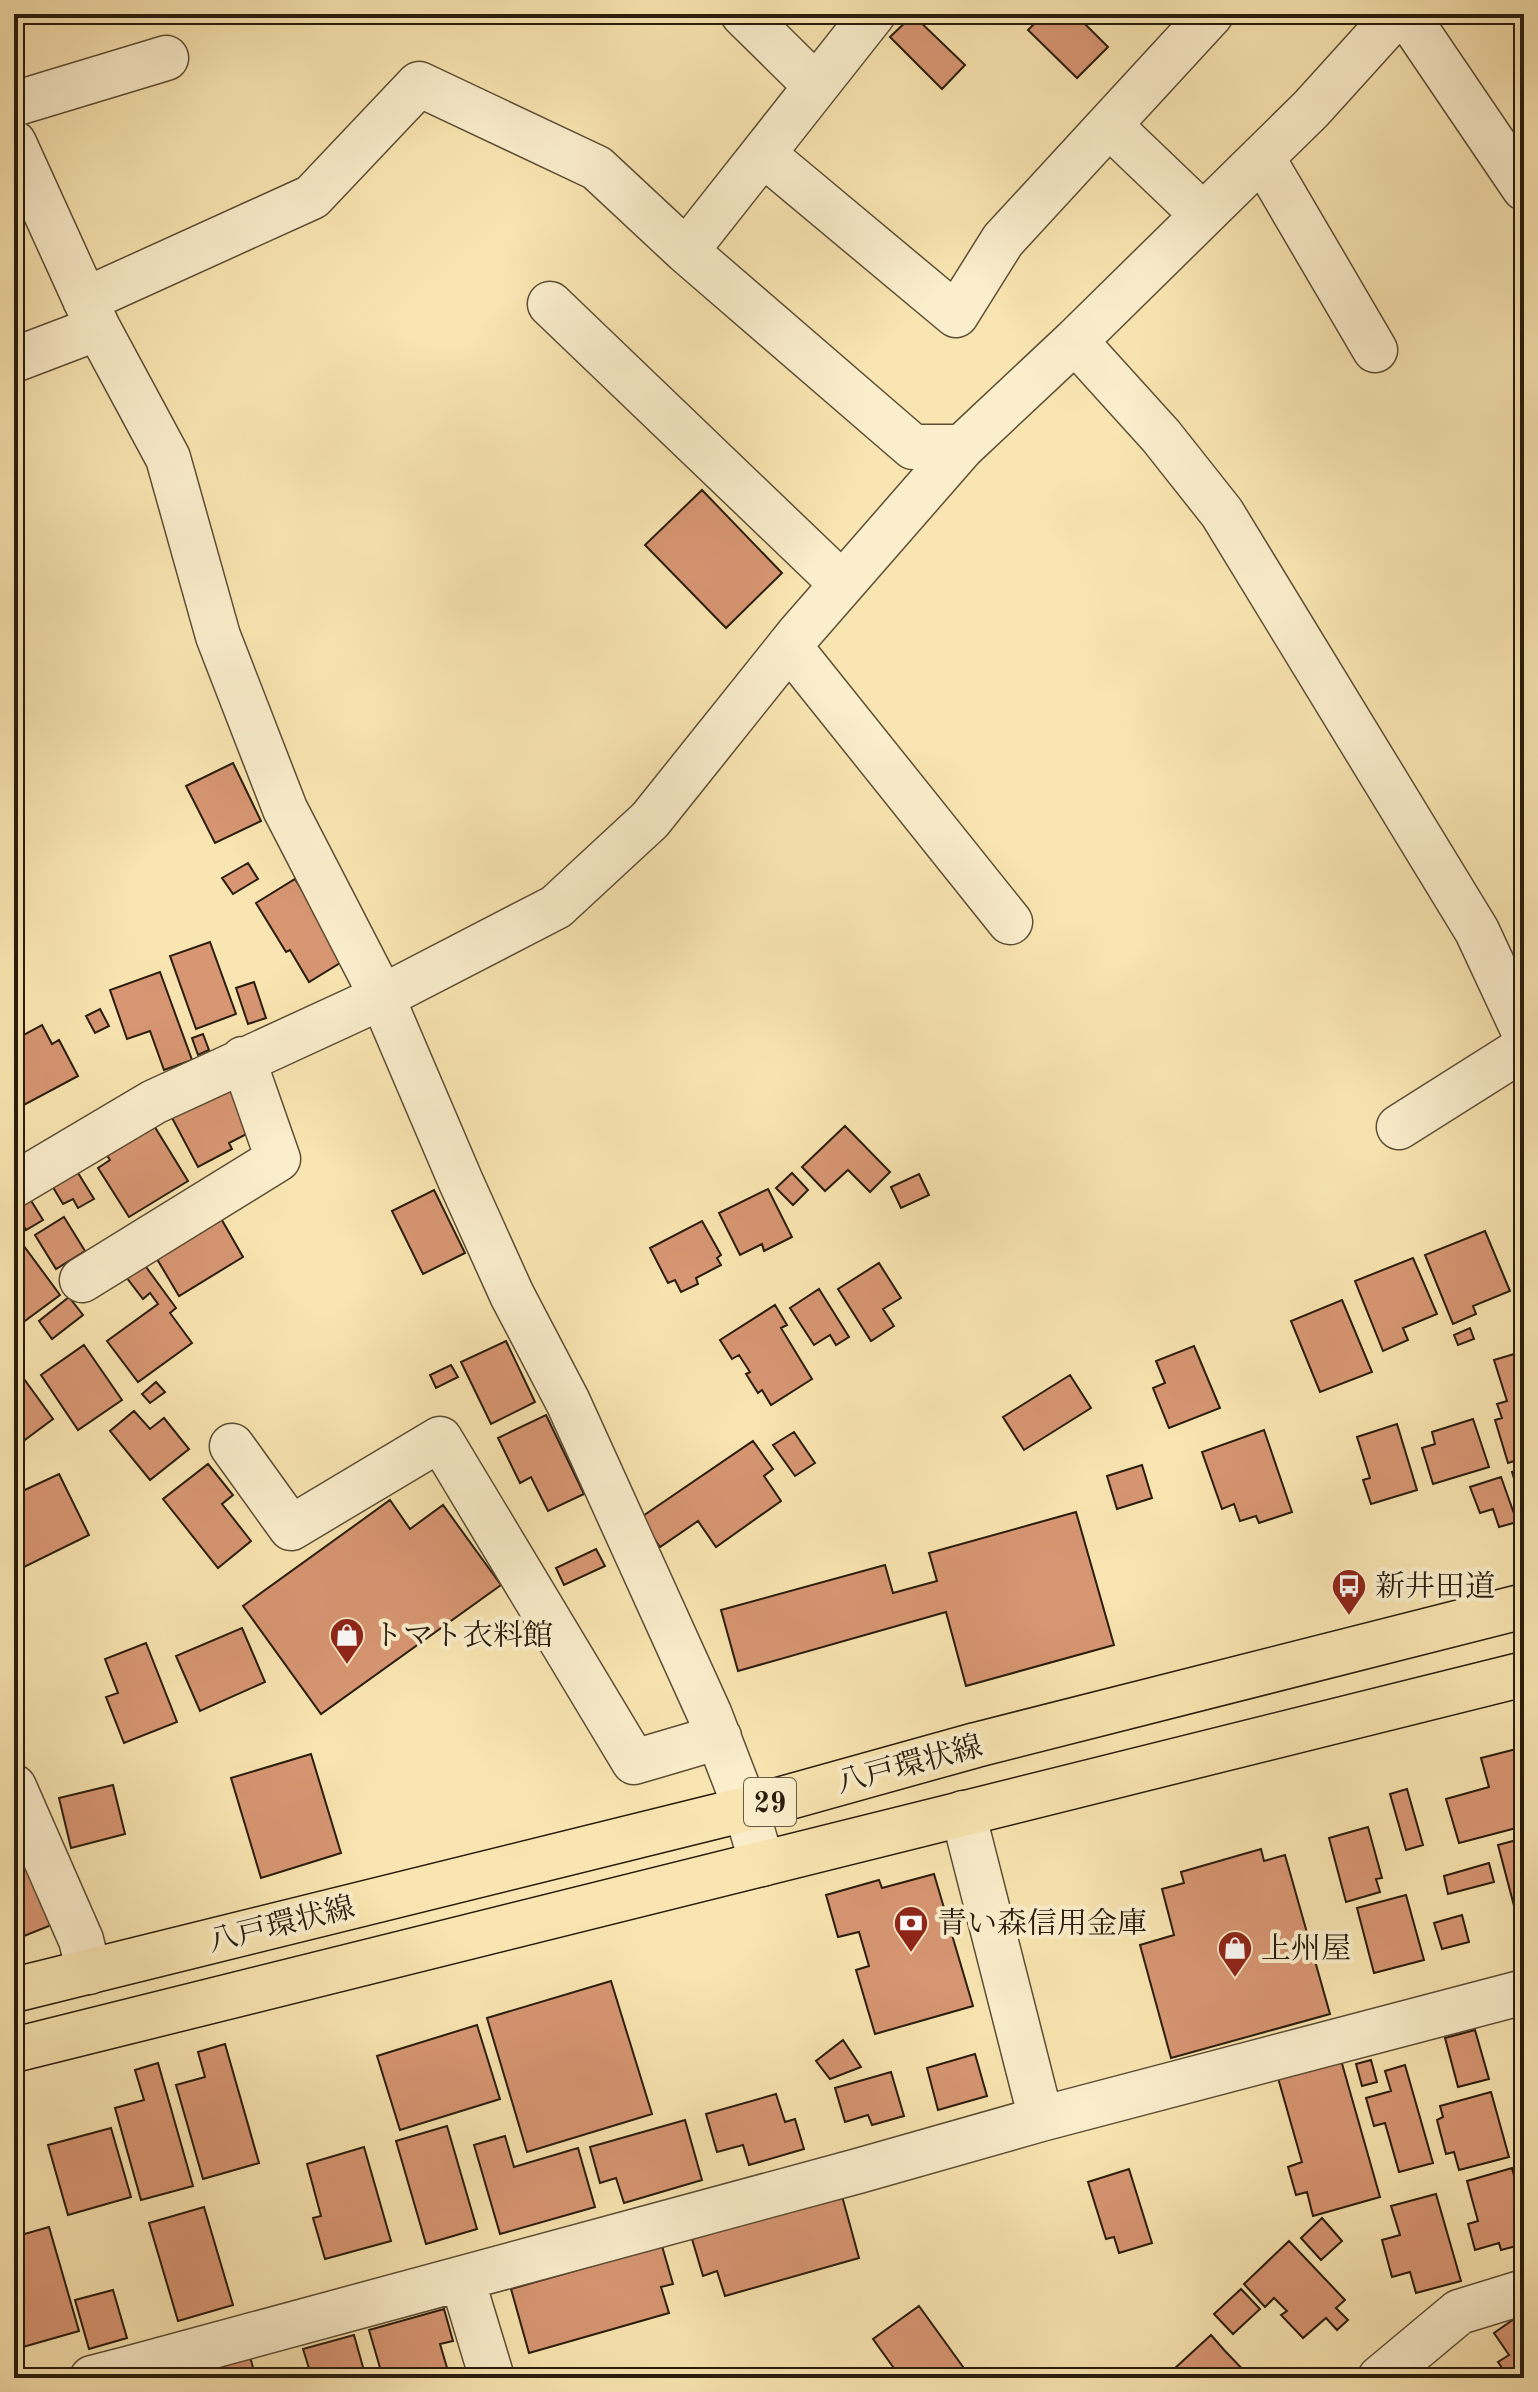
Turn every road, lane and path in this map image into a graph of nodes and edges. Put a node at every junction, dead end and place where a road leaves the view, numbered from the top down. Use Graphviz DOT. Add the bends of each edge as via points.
graph roads {
  1 [pos="743,14"];
  2 [pos="873,14"];
  3 [pos="1211,14"];
  4 [pos="1397,14"];
  5 [pos="1406,14"];
  6 [pos="166,58"];
  7 [pos="816,86"];
  8 [pos="14,104"];
  9 [pos="1109,125"];
  10 [pos="14,146"];
  11 [pos="763,154"];
  12 [pos="1262,157"];
  13 [pos="1524,188"];
  14 [pos="1203,215"];
  15 [pos="686,251"];
  16 [pos="550,304"];
  17 [pos="91,314"];
  18 [pos="1075,341"];
  19 [pos="1375,350"];
  20 [pos="14,360"];
  21 [pos="962,447"];
  22 [pos="842,584"];
  23 [pos="789,646"];
  24 [pos="1010,922"];
  25 [pos="382,997"];
  26 [pos="1524,1032"];
  27 [pos="1524,1048"];
  28 [pos="243,1059"];
  29 [pos="1399,1127"];
  30 [pos="14,1185"];
  31 [pos="82,1280"];
  32 [pos="232,1446"];
  33 [pos="1524,1606"];
  34 [pos="1524,1674"];
  35 [pos="719,1737"];
  36 [pos="14,1787"];
  37 [pos="746,1809"];
  38 [pos="963,1813"];
  39 [pos="762,1864"];
  40 [pos="89,1972"];
  41 [pos="14,1990"];
  42 [pos="1524,1992"];
  43 [pos="14,2050"];
  44 [pos="1041,2119"];
  45 [pos="462,2279"];
  46 [pos="1524,2292"];
  47 [pos="116,2375"];
  48 [pos="492,2378"];
  49 [pos="1380,2378"];
  1 -- 7 [label="street"];
  2 -- 7 [label="street"];
  3 -- 9 [label="street"];
  4 -- 12 [label="street"];
  5 -- 13 [label="street"];
  6 -- 8 [label="street"];
  7 -- 11 [label="street"];
  9 -- 11 [label="street" via="1003,240 956,315"];
  9 -- 14 [label="street"];
  10 -- 17 [label="street"];
  11 -- 15 [label="street"];
  12 -- 14 [label="street"];
  12 -- 19 [label="street"];
  14 -- 18 [label="street"];
  15 -- 17 [label="street" via="597,168 419,84 312,197"];
  15 -- 21 [label="street" via="913,447"];
  16 -- 22 [label="street"];
  17 -- 20 [label="street"];
  17 -- 25 [label="street" via="168,458 218,636 285,809"];
  18 -- 21 [label="street"];
  18 -- 26 [label="street" via="1222,513 1477,931"];
  21 -- 22 [label="street"];
  22 -- 23 [label="street"];
  23 -- 24 [label="street"];
  23 -- 25 [label="street" via="650,820 556,907"];
  25 -- 28 [label="street"];
  25 -- 35 [label="street" via="512,1295 568,1402"];
  27 -- 29 [label="street"];
  28 -- 30 [label="street" via="154,1102"];
  28 -- 31 [label="street" via="278,1159"];
  32 -- 35 [label="street" via="291,1528 440,1439 634,1762"];
  33 -- 37 [label="main road, 八戸環状線 / 29"];
  34 -- 38 [label="main road, 八戸環状線 / 29"];
  35 -- 37 [label="street"];
  36 -- 40 [label="street" via="81,1940"];
  37 -- 39 [label="street"];
  37 -- 40 [label="main road, 八戸環状線 / 29"];
  38 -- 39 [label="main road, 八戸環状線 / 29"];
  38 -- 44 [label="street"];
  39 -- 43 [label="main road, 八戸環状線 / 29"];
  40 -- 41 [label="main road, 八戸環状線 / 29"];
  42 -- 44 [label="street"];
  44 -- 45 [label="street"];
  45 -- 47 [label="street"];
  45 -- 48 [label="street"];
  46 -- 49 [label="street" via="1459,2312"];
}
